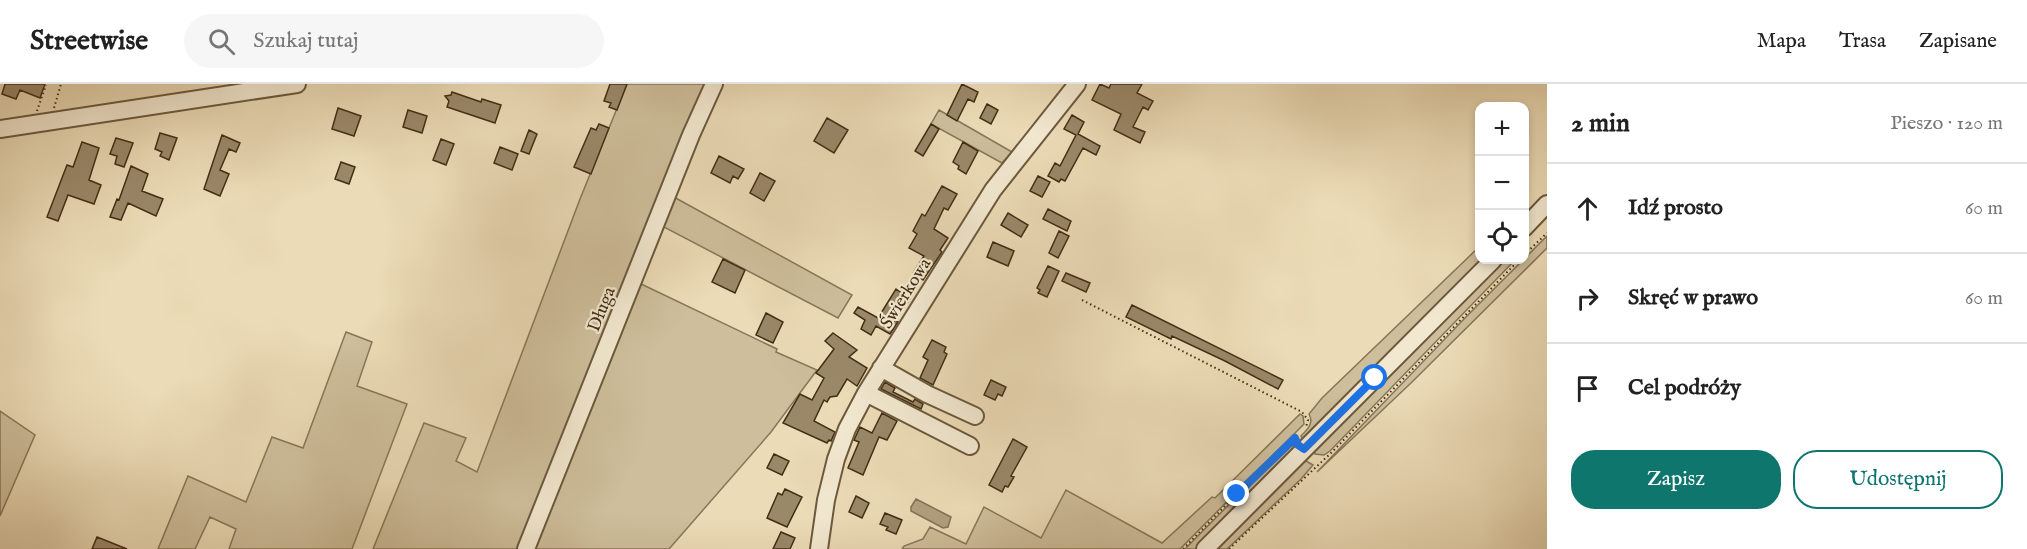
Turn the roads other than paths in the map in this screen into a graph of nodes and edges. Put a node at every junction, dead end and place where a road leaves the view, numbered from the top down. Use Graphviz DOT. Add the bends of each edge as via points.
graph roads {
  1 [pos="297,84"];
  2 [pos="714,84"];
  3 [pos="1077,84"];
  4 [pos="0,129"];
  5 [pos="1547,204"];
  6 [pos="1529,223"];
  7 [pos="1489,264"];
  8 [pos="881,368"];
  9 [pos="866,393"];
  10 [pos="975,416"];
  11 [pos="970,446"];
  12 [pos="526,549"];
  13 [pos="819,549"];
  14 [pos="1205,549"];
  1 -- 4 [label="street"];
  2 -- 12 [label="street, Długa"];
  3 -- 8 [label="street, Świerkowa" via="993,190"];
  5 -- 6 [label="street"];
  7 -- 14 [label="street" via="1299,440"];
  8 -- 9 [label="street, Świerkowa"];
  8 -- 10 [label="street"];
  9 -- 11 [label="street"];
  9 -- 13 [label="street, Świerkowa" via="836,459"];
}
